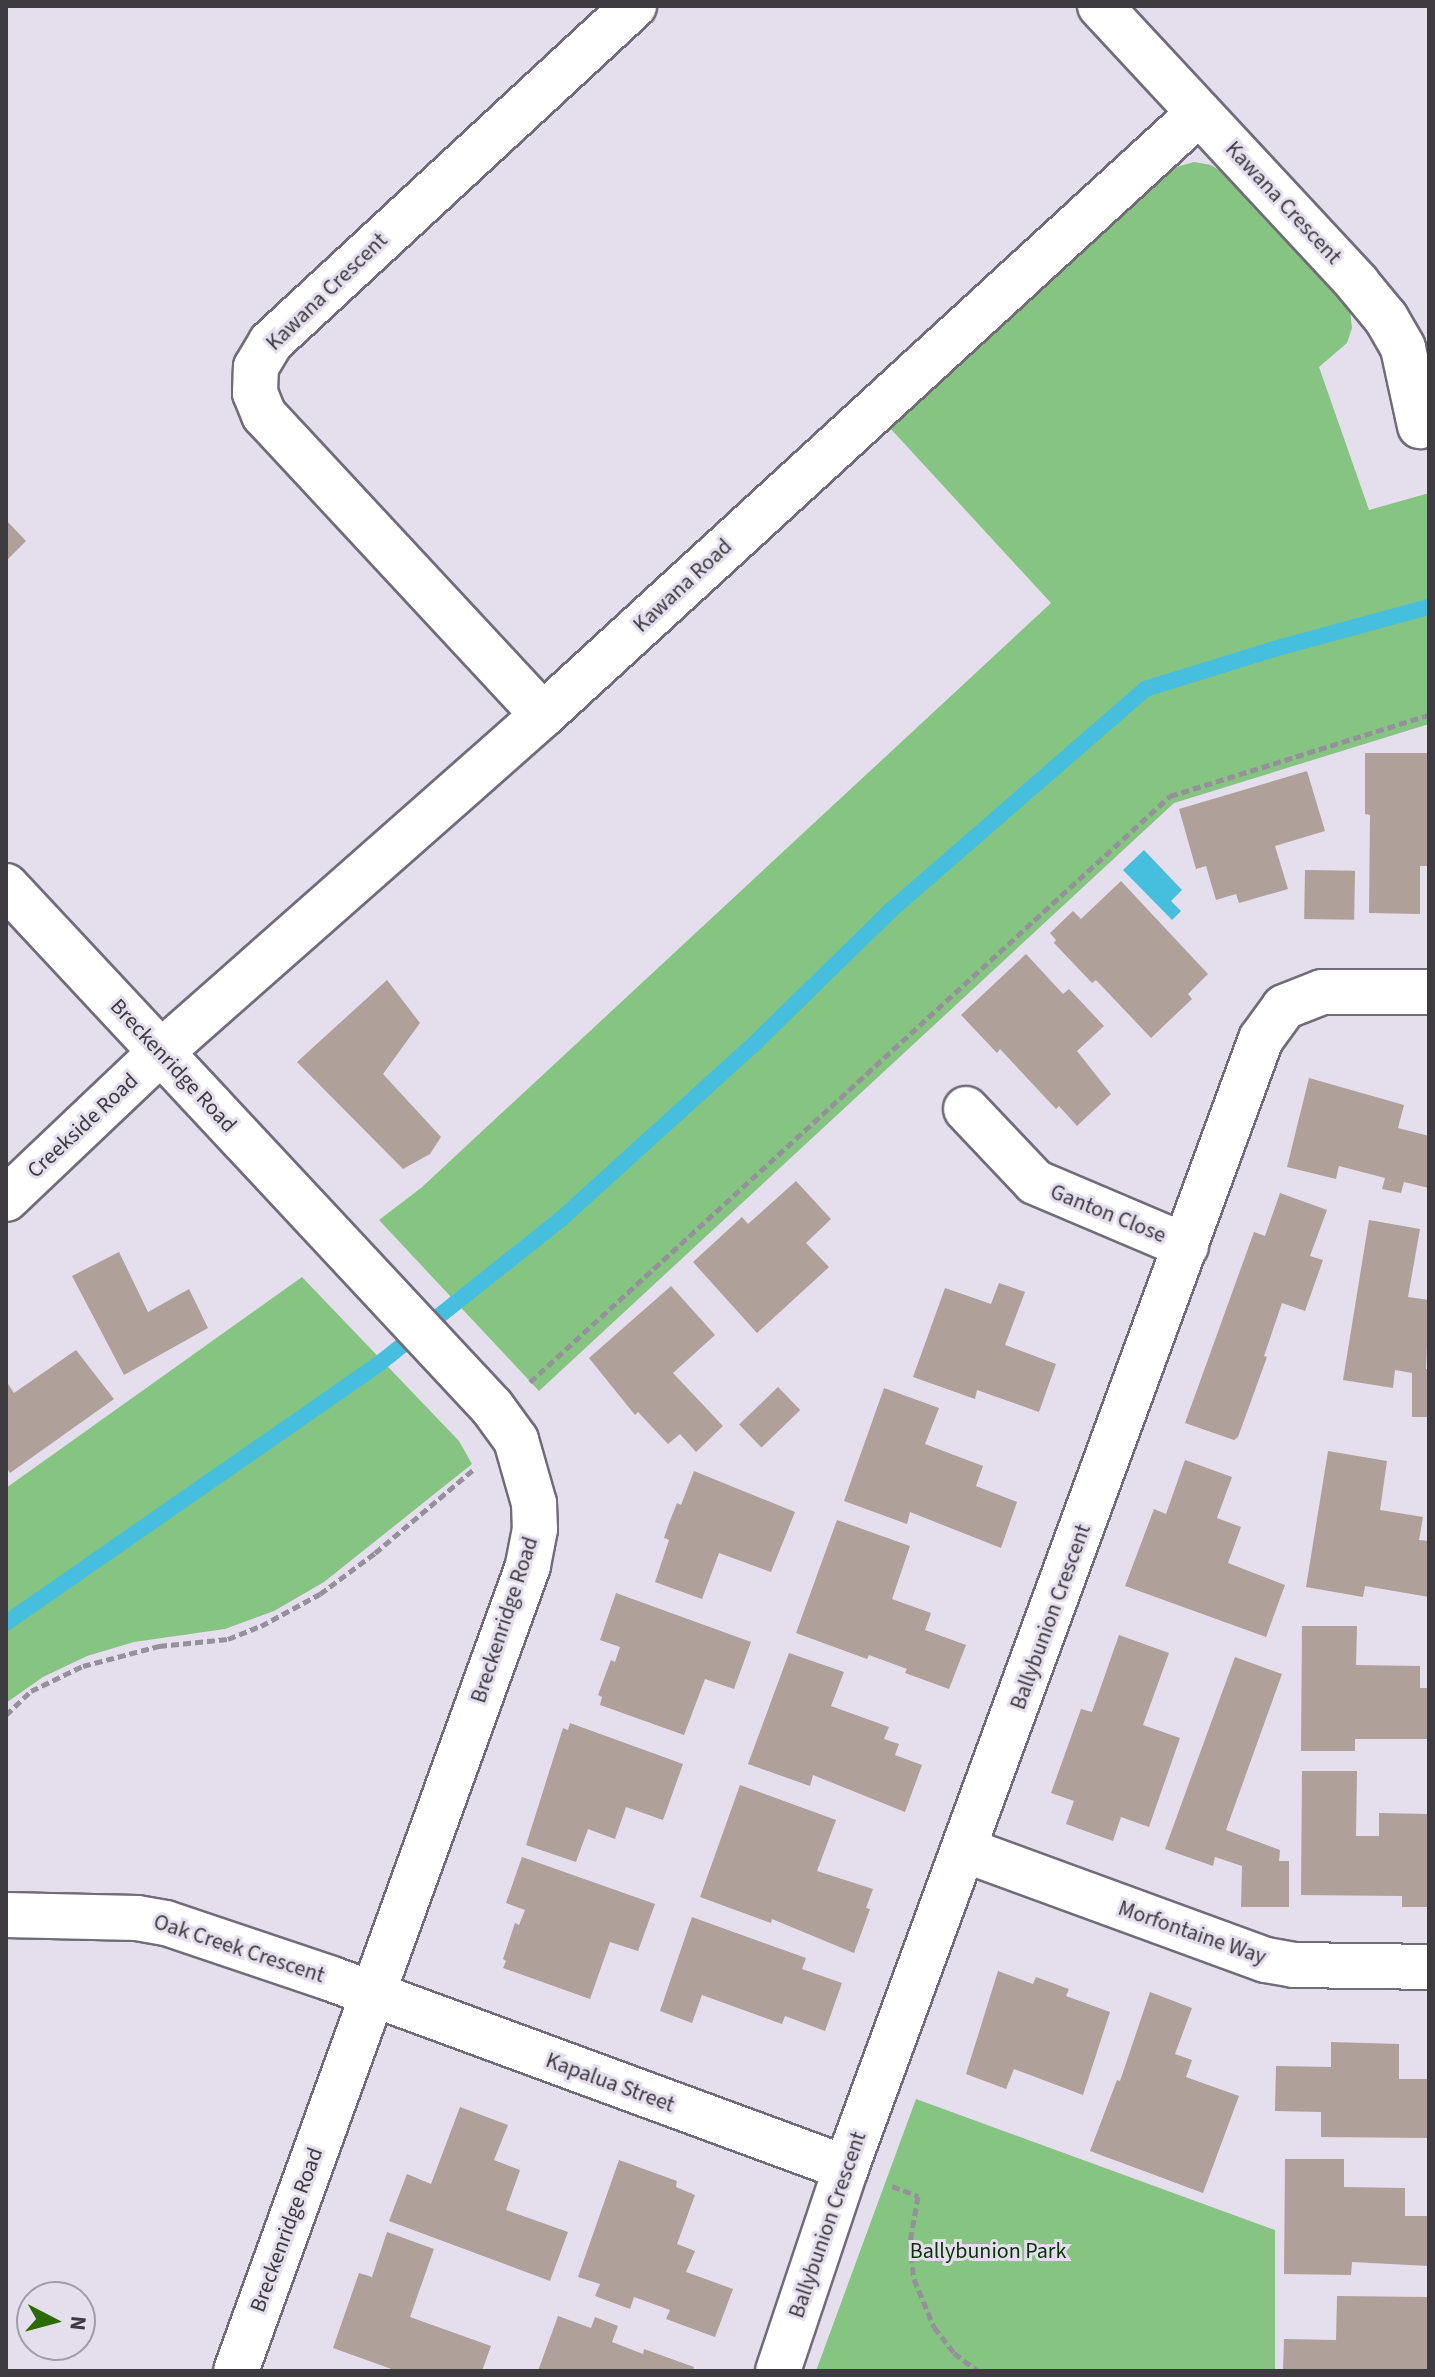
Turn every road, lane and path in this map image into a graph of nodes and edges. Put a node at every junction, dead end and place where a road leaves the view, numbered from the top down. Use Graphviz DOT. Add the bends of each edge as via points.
graph roads {
  1 [pos="634,6"];
  2 [pos="1100,6"];
  3 [pos="1199,113"];
  4 [pos="1420,426"];
  5 [pos="543,715"];
  6 [pos="1429,715"];
  7 [pos="6,886"];
  8 [pos="1429,992"];
  9 [pos="160,1053"];
  10 [pos="966,1109"];
  11 [pos="6,1199"];
  12 [pos="1186,1246"];
  13 [pos="506,1425"];
  14 [pos="6,1715"];
  15 [pos="965,1850"];
  16 [pos="6,1915"];
  17 [pos="1429,1967"];
  18 [pos="373,1997"];
  19 [pos="846,2168"];
  20 [pos="236,2371"];
  21 [pos="778,2371"];
  22 [pos="978,2371"];
  1 -- 5 [label="street, Kawana Crescent" via="271,342 256,367 255,393 264,415"];
  2 -- 3 [label="street, Kawana Crescent"];
  3 -- 4 [label="street, Kawana Crescent" via="1386,318 1403,348"];
  3 -- 5 [label="street, Kawana Road"];
  5 -- 9 [label="street, Kawana Road"];
  6 -- 13 [label="path" via="1170,796 525,1386"];
  7 -- 9 [label="street, Breckenridge Road"];
  8 -- 12 [label="street, Ballybunion Crescent" via="1322,992 1284,1007 1261,1039"];
  9 -- 11 [label="street, Creekside Road"];
  9 -- 13 [label="street, Breckenridge Road"];
  10 -- 12 [label="street, Ganton Close" via="1035,1182"];
  12 -- 15 [label="street, Ballybunion Crescent"];
  13 -- 14 [label="path" via="487,1459 320,1594 228,1639 159,1646 83,1666 31,1691"];
  13 -- 18 [label="street, Breckenridge Road" via="530,1479 532,1551"];
  15 -- 17 [label="street, Morfontaine Way" via="1266,1960"];
  15 -- 19 [label="street, Ballybunion Crescent"];
  16 -- 18 [label="street, Oak Creek Crescent" via="151,1919"];
  18 -- 19 [label="street, Kapalua Street"];
  18 -- 20 [label="street, Breckenridge Road"];
  19 -- 21 [label="street, Ballybunion Crescent"];
  19 -- 22 [label="path" via="918,2196 910,2243 914,2279 934,2327 954,2353"];
}
